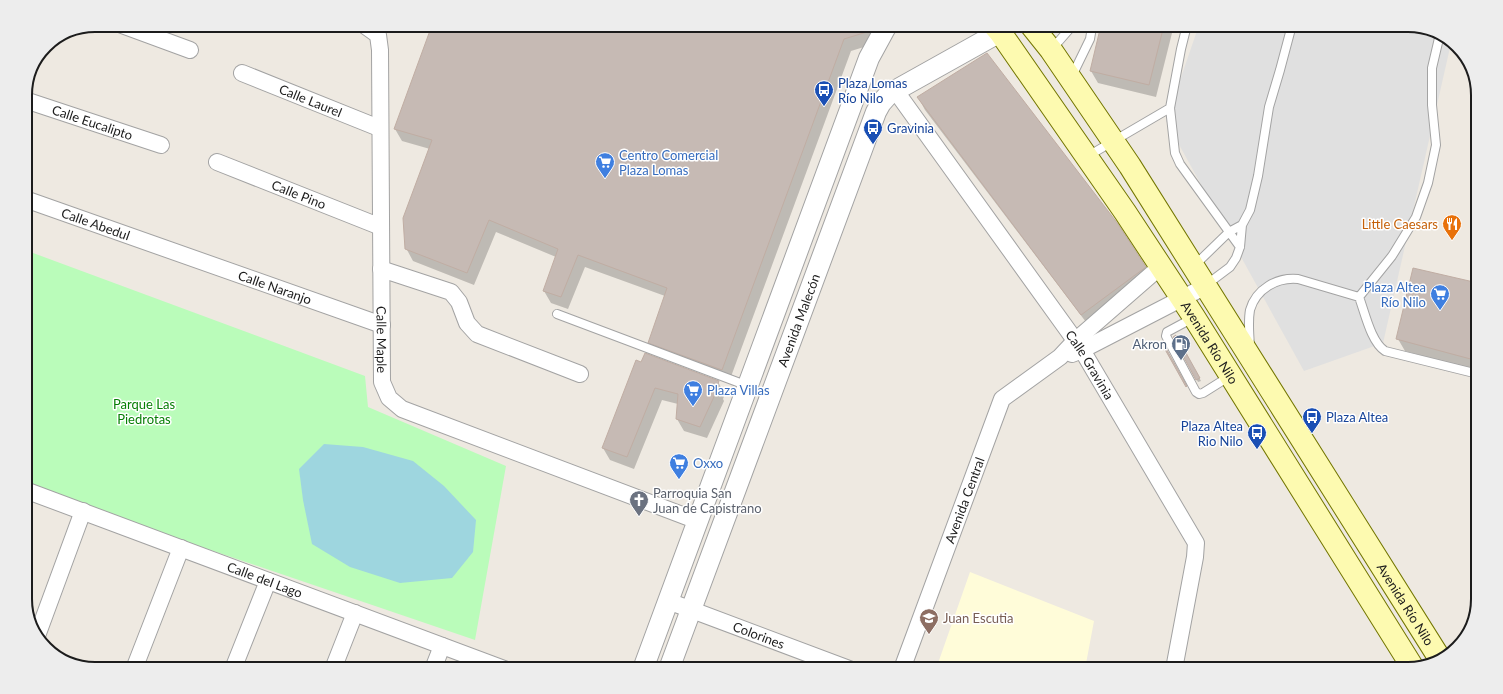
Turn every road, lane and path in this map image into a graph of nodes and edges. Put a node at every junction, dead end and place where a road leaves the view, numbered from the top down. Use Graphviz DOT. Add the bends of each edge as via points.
graph roads {
  1 [pos="141,32"];
  2 [pos="374,32"];
  3 [pos="883,32"];
  4 [pos="990,32"];
  5 [pos="1000,32"];
  6 [pos="1037,32"];
  7 [pos="1066,32"];
  8 [pos="1091,32"];
  9 [pos="1185,32"];
  10 [pos="1290,32"];
  11 [pos="1439,40"];
  12 [pos="190,50"];
  13 [pos="1051,50"];
  14 [pos="242,73"];
  15 [pos="1070,78"];
  16 [pos="895,90"];
  17 [pos="32,102"];
  18 [pos="1170,108"];
  19 [pos="379,128"];
  20 [pos="1114,141"];
  21 [pos="160,145"];
  22 [pos="1087,157"];
  23 [pos="217,162"];
  24 [pos="1149,196"];
  25 [pos="32,201"];
  26 [pos="1125,212"];
  27 [pos="1242,225"];
  28 [pos="381,227"];
  29 [pos="1229,232"];
  30 [pos="1240,248"];
  31 [pos="167,249"];
  32 [pos="1193,266"];
  33 [pos="1160,267"];
  34 [pos="381,269"];
  35 [pos="1206,286"];
  36 [pos="1359,297"];
  37 [pos="1182,299"];
  38 [pos="557,314"];
  39 [pos="1194,317"];
  40 [pos="382,325"];
  41 [pos="1078,346"];
  42 [pos="1250,357"];
  43 [pos="1471,372"];
  44 [pos="580,374"];
  45 [pos="1266,382"];
  46 [pos="1236,384"];
  47 [pos="748,386"];
  48 [pos="32,493"];
  49 [pos="83,511"];
  50 [pos="698,521"];
  51 [pos="181,548"];
  52 [pos="268,581"];
  53 [pos="668,601"];
  54 [pos="691,610"];
  55 [pos="355,613"];
  56 [pos="40,629"];
  57 [pos="442,646"];
  58 [pos="1437,655"];
  59 [pos="137,662"];
  60 [pos="236,662"];
  61 [pos="336,662"];
  62 [pos="436,662"];
  63 [pos="485,662"];
  64 [pos="646,662"];
  65 [pos="672,662"];
  66 [pos="830,662"];
  67 [pos="905,662"];
  68 [pos="1175,662"];
  69 [pos="1409,662"];
  1 -- 12 [label="street"];
  2 -- 19 [label="street, Calle Maple" via="378,35 380,50"];
  3 -- 47 [label="street, Avenida Malecón" via="869,58"];
  4 -- 16 [label="street, Avenida Malecón"];
  5 -- 22 [label="main road, Avenida Río Nilo"];
  6 -- 13 [label="main road, Avenida Río Nilo"];
  7 -- 13 [label="lane"];
  8 -- 15 [label="lane" via="1090,39"];
  9 -- 18 [label="lane"];
  10 -- 27 [label="lane" via="1269,107 1250,210"];
  11 -- 36 [label="lane" via="1432,68 1436,145 1428,183 1416,216 1392,256"];
  13 -- 15 [label="main road, Avenida Río Nilo"];
  14 -- 19 [label="street, Calle Laurel"];
  15 -- 20 [label="main road, Avenida Río Nilo"];
  16 -- 41 [label="street, Calle Gravinia"];
  16 -- 54 [label="street, Avenida Malecón" via="885,98 876,112"];
  17 -- 21 [label="street, Calle Eucalipto"];
  18 -- 20 [label="lane"];
  18 -- 29 [label="lane" via="1180,164"];
  19 -- 28 [label="street, Calle Maple"];
  20 -- 22 [label="lane"];
  20 -- 24 [label="main road, Avenida Río Nilo"];
  22 -- 26 [label="main road, Avenida Río Nilo"];
  23 -- 28 [label="street, Calle Pino"];
  24 -- 26 [label="main road"];
  24 -- 32 [label="main road, Avenida Río Nilo"];
  25 -- 31 [label="street, Calle Abedul"];
  26 -- 33 [label="main road, Avenida Río Nilo"];
  27 -- 29 [label="lane"];
  27 -- 30 [label="lane"];
  28 -- 34 [label="street, Calle Maple"];
  29 -- 30 [label="lane"];
  29 -- 32 [label="lane"];
  30 -- 35 [label="lane" via="1230,267"];
  31 -- 40 [label="street, Calle Naranjo"];
  32 -- 35 [label="main road, Avenida Río Nilo"];
  33 -- 37 [label="main road, Avenida Río Nilo"];
  33 -- 41 [label="street, Avenida Central"];
  34 -- 40 [label="street, Calle Maple"];
  34 -- 44 [label="street" via="451,292 459,302 467,323 478,334"];
  35 -- 37 [label="street, Avenida Central"];
  35 -- 42 [label="main road, Avenida Río Nilo"];
  36 -- 42 [label="lane" via="1298,279 1290,278 1272,283 1258,296 1250,310"];
  36 -- 43 [label="lane" via="1375,340 1385,352"];
  37 -- 39 [label="main road, Avenida Río Nilo"];
  37 -- 41 [label="street, Avenida Central"];
  38 -- 47 [label="lane"];
  39 -- 46 [label="main road, Avenida Río Nilo"];
  39 -- 46 [label="lane" via="1168,332 1166,336 1196,392 1199,394"];
  40 -- 50 [label="street, Calle Maple" via="382,382 389,398 402,409"];
  41 -- 67 [label="street, Avenida Central" via="1006,396 999,404"];
  41 -- 68 [label="street, Calle Gravinia" via="1196,543"];
  42 -- 45 [label="main road, Avenida Río Nilo"];
  45 -- 46 [label="main road" via="1259,396 1249,398"];
  45 -- 58 [label="main road, Avenida Río Nilo"];
  46 -- 69 [label="main road, Avenida Río Nilo"];
  47 -- 50 [label="street, Avenida Malecón"];
  48 -- 49 [label="street, Calle del Lago"];
  49 -- 51 [label="street, Calle del Lago"];
  49 -- 56 [label="street"];
  50 -- 53 [label="street, Avenida Malecón"];
  51 -- 52 [label="street, Calle del Lago"];
  51 -- 59 [label="street"];
  52 -- 55 [label="street, Calle del Lago"];
  52 -- 60 [label="street"];
  53 -- 54 [label="street, Colorines"];
  53 -- 64 [label="street, Avenida Malecón"];
  54 -- 65 [label="street, Avenida Malecón"];
  54 -- 66 [label="street, Colorines"];
  55 -- 57 [label="street, Calle del Lago"];
  55 -- 61 [label="street"];
  57 -- 62 [label="street"];
  57 -- 63 [label="street, Calle del Lago"];
}
